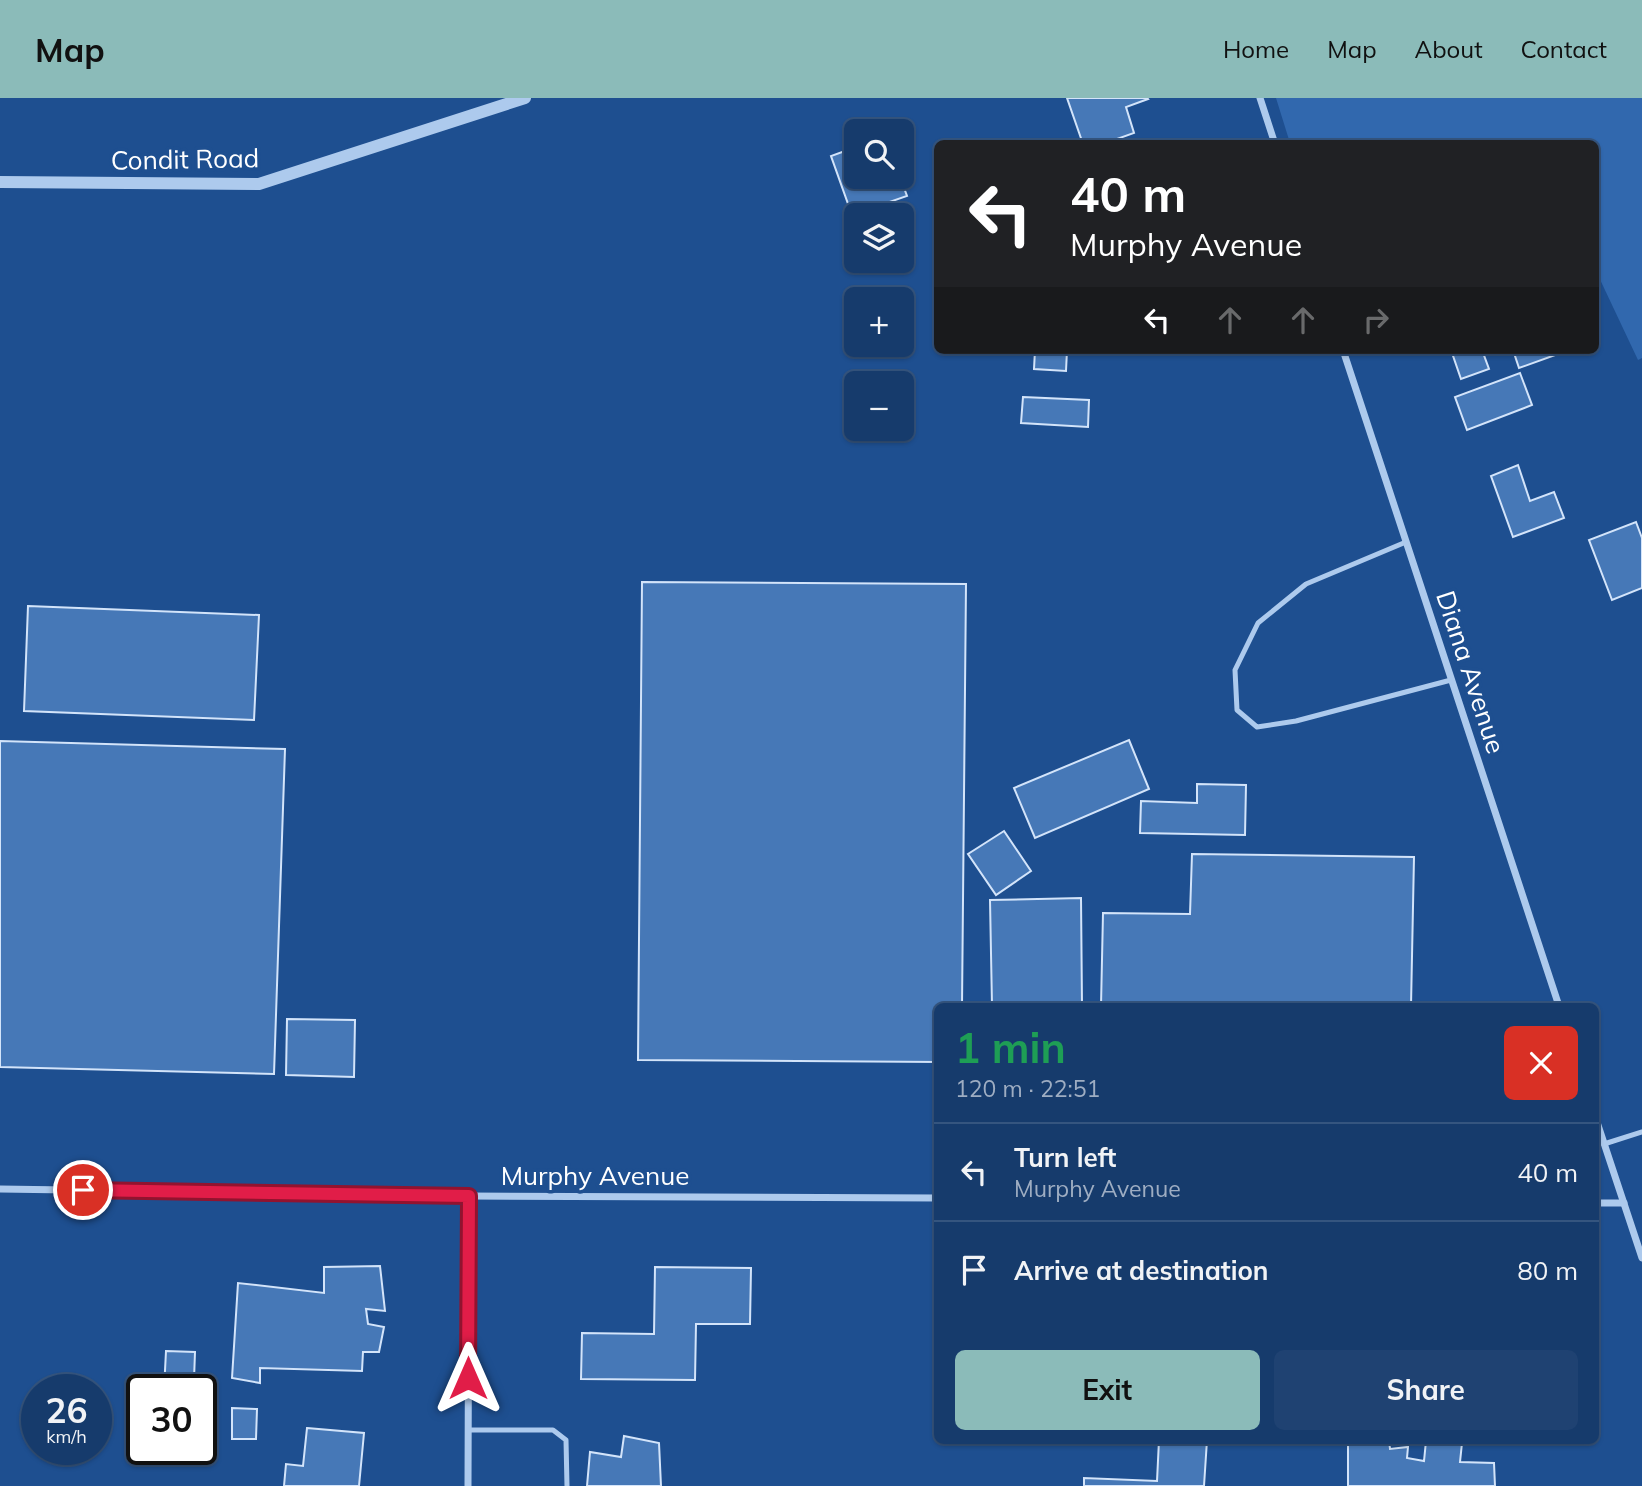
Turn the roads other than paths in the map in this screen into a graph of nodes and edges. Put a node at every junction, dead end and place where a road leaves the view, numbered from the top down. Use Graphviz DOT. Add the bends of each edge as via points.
graph roads {
  1 [pos="525,98"];
  2 [pos="1260,98"];
  3 [pos="1274,140"];
  4 [pos="0,182"];
  5 [pos="1344,354"];
  6 [pos="1406,542"];
  7 [pos="1451,680"];
  8 [pos="1558,1003"];
  9 [pos="1599,1128"];
  10 [pos="1642,1132"];
  11 [pos="1604,1144"];
  12 [pos="0,1189"];
  13 [pos="469,1196"];
  14 [pos="934,1198"];
  15 [pos="1599,1203"];
  16 [pos="1624,1203"];
  17 [pos="1642,1258"];
  18 [pos="468,1430"];
  19 [pos="468,1486"];
  20 [pos="567,1486"];
  1 -- 4 [label="street, Condit Road" via="259,184"];
  2 -- 3 [label="street"];
  5 -- 6 [label="street, Diana Avenue"];
  6 -- 7 [label="street, Diana Avenue"];
  6 -- 7 [label="lane" via="1306,584 1258,623 1235,670 1237,710 1256,727 1296,721"];
  7 -- 8 [label="street, Diana Avenue"];
  9 -- 11 [label="street"];
  10 -- 11 [label="lane"];
  11 -- 16 [label="street"];
  12 -- 13 [label="street, Murphy Avenue"];
  13 -- 14 [label="street, Murphy Avenue"];
  13 -- 18 [label="street"];
  15 -- 16 [label="street"];
  16 -- 17 [label="street"];
  18 -- 19 [label="street"];
  18 -- 20 [label="lane" via="553,1430 566,1440"];
}
